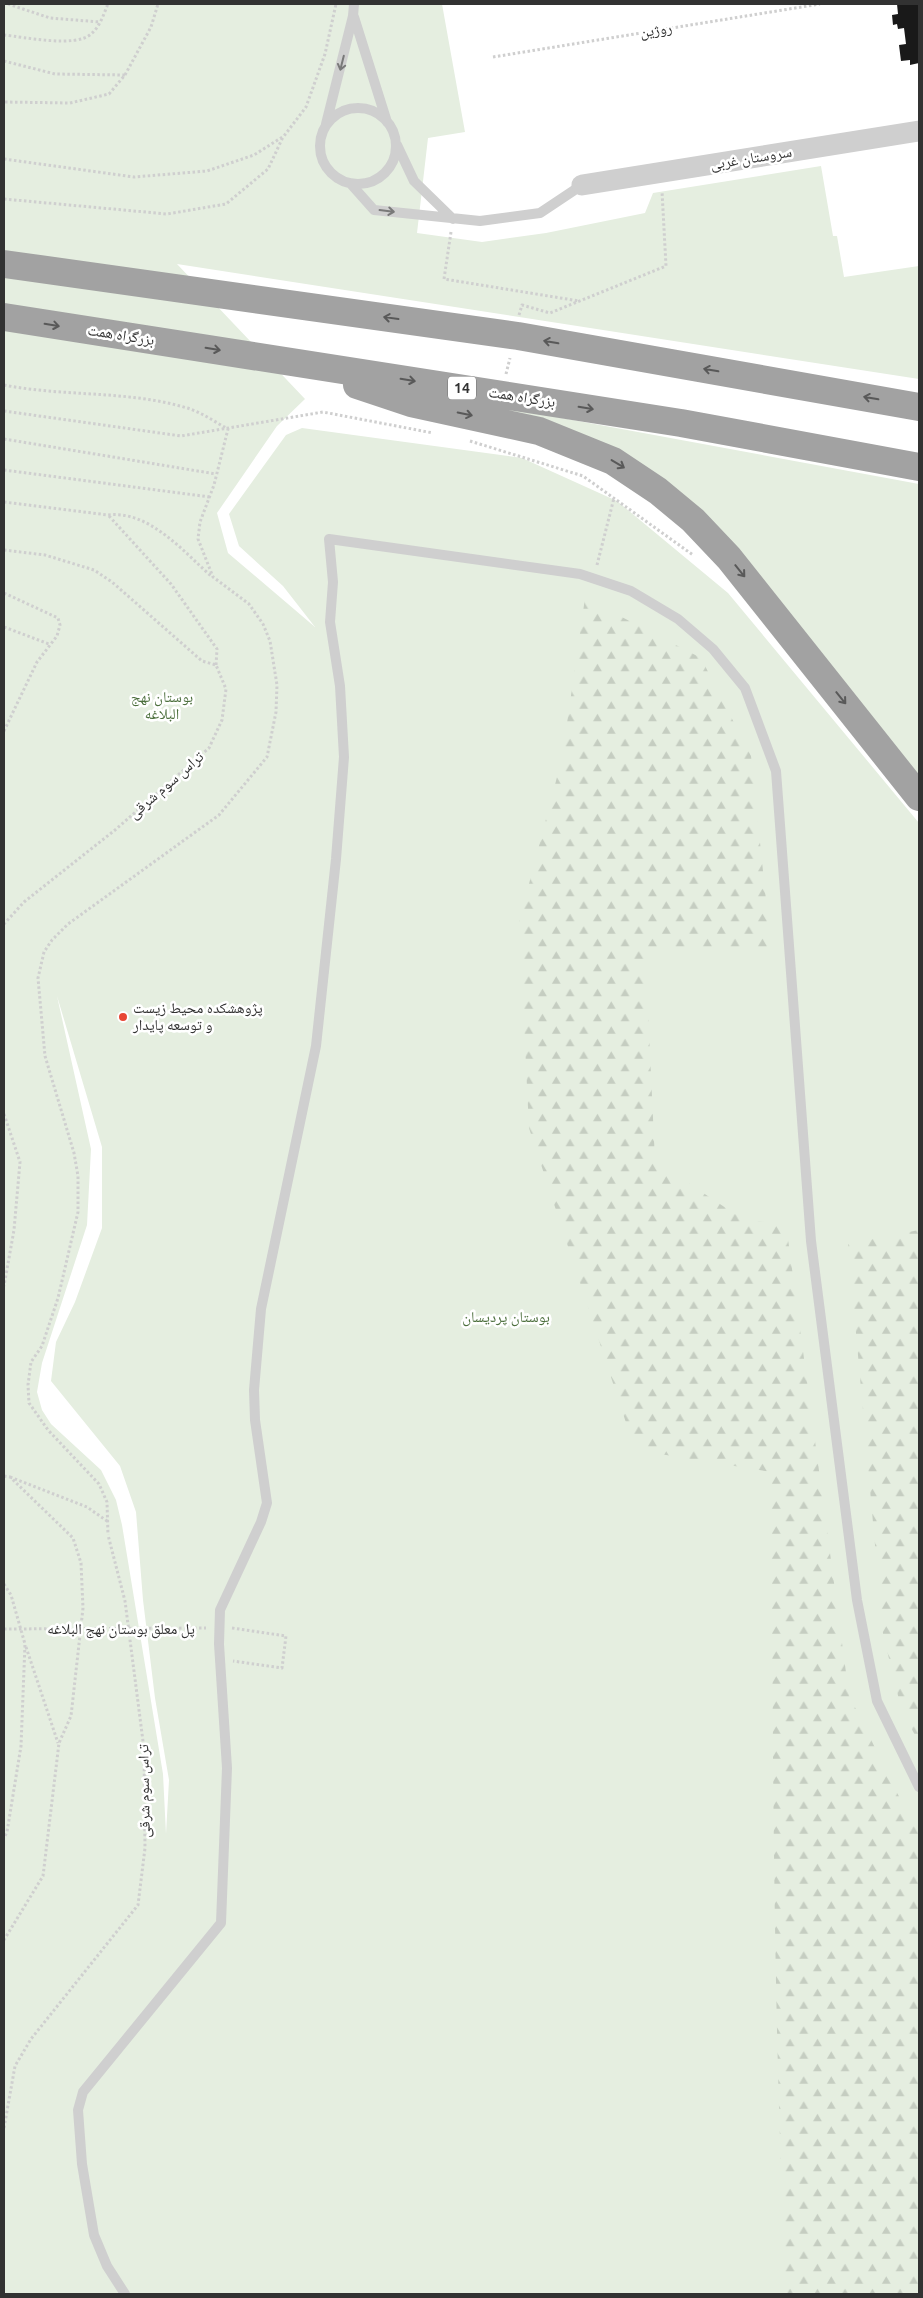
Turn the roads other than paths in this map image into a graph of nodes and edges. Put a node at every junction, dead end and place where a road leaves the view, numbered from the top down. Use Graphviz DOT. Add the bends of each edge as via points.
graph roads {
  1 [pos="354,4"];
  2 [pos="353,16"];
  3 [pos="387,122"];
  4 [pos="326,127"];
  5 [pos="919,131"];
  6 [pos="396,143"];
  7 [pos="350,183"];
  8 [pos="582,185"];
  9 [pos="454,219"];
  10 [pos="4,264"];
  11 [pos="4,318"];
  12 [pos="284,360"];
  13 [pos="913,404"];
  14 [pos="919,468"];
  15 [pos="919,797"];
  16 [pos="919,1787"];
  17 [pos="125,2294"];
  1 -- 2 [label="lane"];
  2 -- 3 [label="lane"];
  2 -- 4 [label="lane, one-way"];
  3 -- 4 [label="lane" via="378,114 355,109 339,114"];
  3 -- 6 [label="lane"];
  4 -- 7 [label="lane" via="320,149 323,161 339,179"];
  5 -- 8 [label="street, سروستان غربی"];
  6 -- 7 [label="lane" via="393,161 383,175 362,184"];
  6 -- 9 [label="lane" via="414,181"];
  7 -- 9 [label="lane, one-way" via="374,210"];
  8 -- 9 [label="lane" via="540,214 480,221"];
  13 -- 10 [label="highway, one-way" via="518,336"];
  11 -- 12 [label="highway, بزرگراه همت / 14, one-way"];
  12 -- 14 [label="highway, بزرگراه همت / 14, one-way" via="681,422"];
  12 -- 15 [label="highway, one-way" via="411,403 539,431 613,461 658,491 693,520 729,558"];
  16 -- 17 [label="lane" via="876,1701 857,1600 811,1241 776,771 745,688 713,649 678,619 632,591 580,574 329,539 333,582 330,622 340,686 344,757 316,1046 261,1309 254,1390 267,1503 220,1610 227,1768 221,1923 83,2092 78,2110 82,2164 94,2235"];
}
